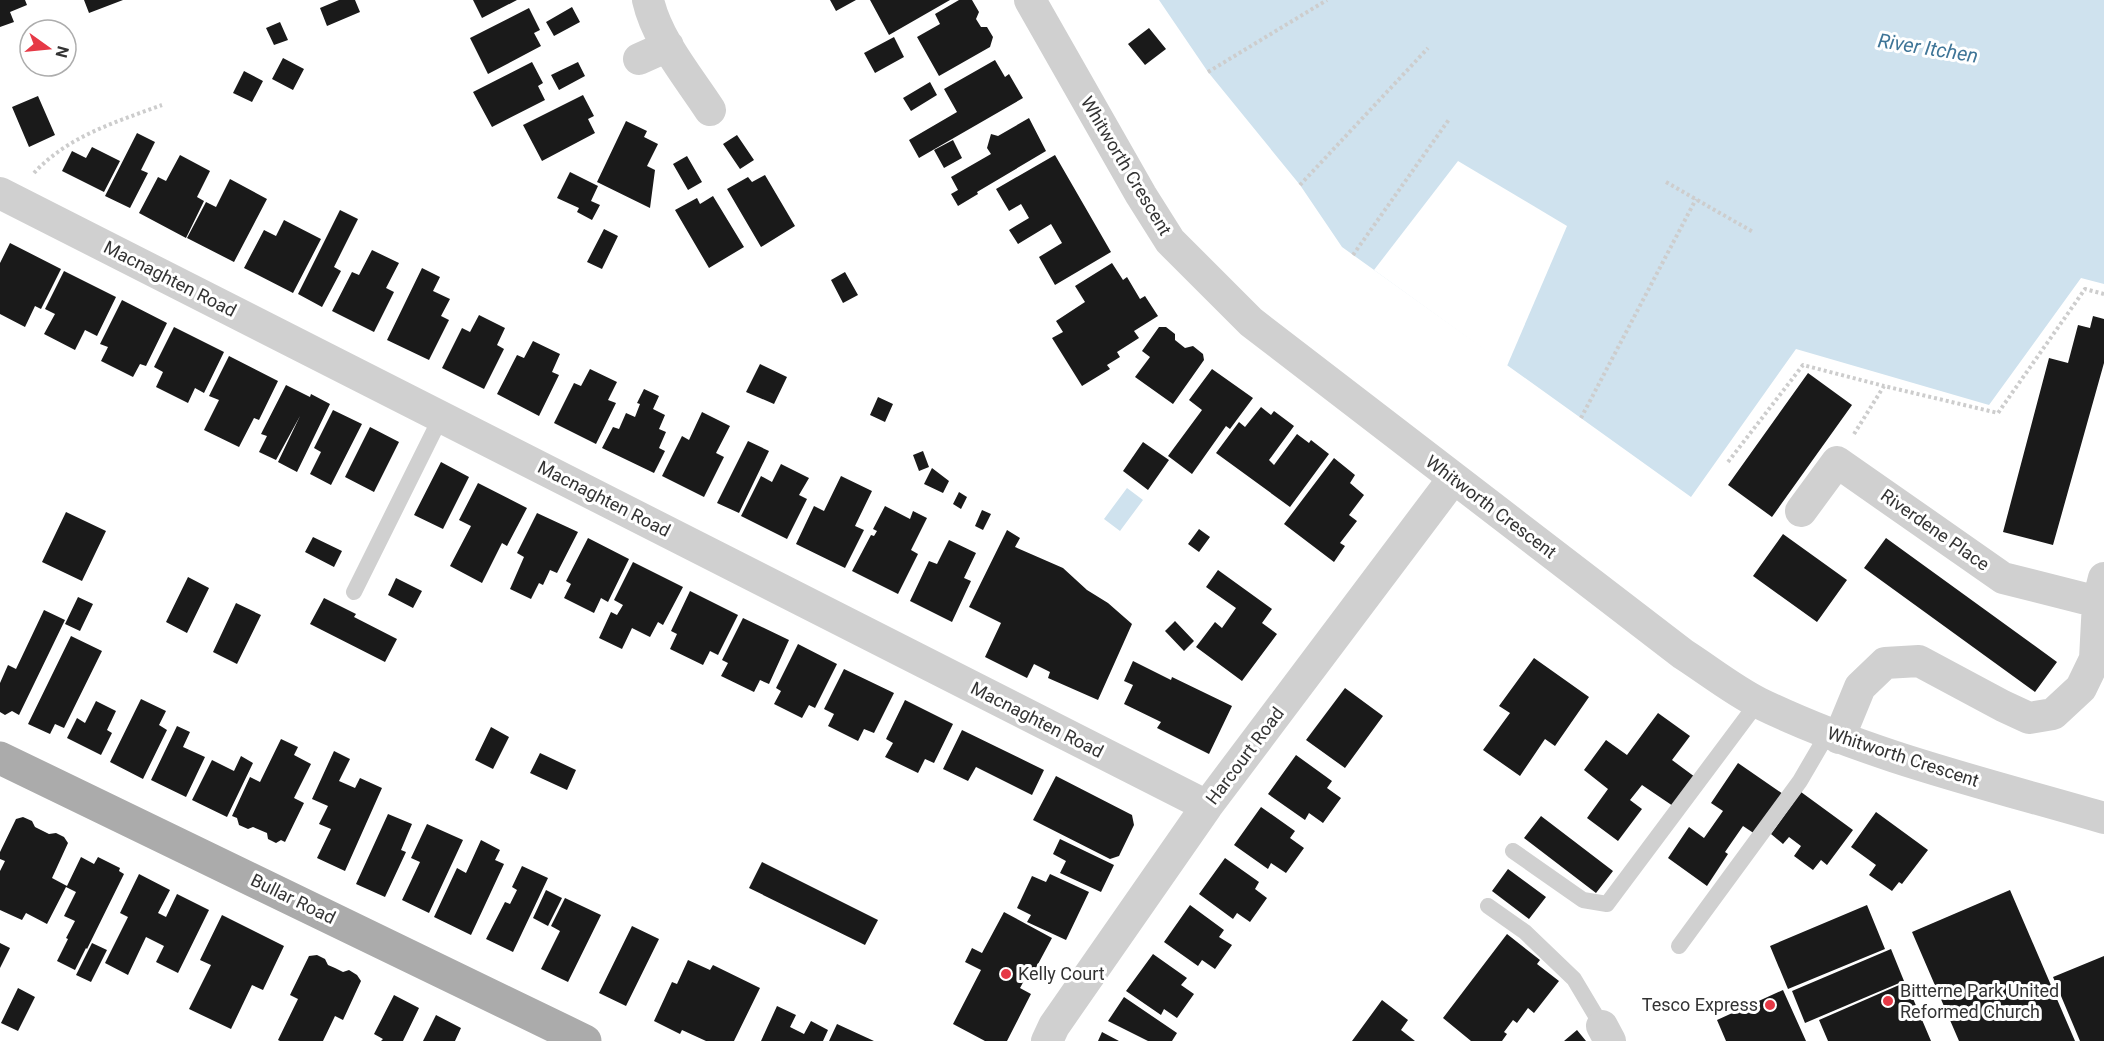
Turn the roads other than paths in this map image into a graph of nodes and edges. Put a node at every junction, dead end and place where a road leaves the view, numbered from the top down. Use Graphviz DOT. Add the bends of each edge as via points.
graph roads {
  1 [pos="648,0"];
  2 [pos="1030,0"];
  3 [pos="668,46"];
  4 [pos="639,59"];
  5 [pos="710,110"];
  6 [pos="6,195"];
  7 [pos="441,417"];
  8 [pos="1453,479"];
  9 [pos="1800,511"];
  10 [pos="2101,590"];
  11 [pos="354,592"];
  12 [pos="2099,660"];
  13 [pos="1758,702"];
  14 [pos="1833,735"];
  15 [pos="0,758"];
  16 [pos="1207,806"];
  17 [pos="2104,818"];
  18 [pos="1513,851"];
  19 [pos="1488,906"];
  20 [pos="1679,946"];
  21 [pos="1606,1034"];
  22 [pos="585,1041"];
  23 [pos="1047,1041"];
  1 -- 3 [label="street"];
  2 -- 8 [label="street, Whitworth Crescent" via="1170,241 1251,322"];
  3 -- 4 [label="street"];
  3 -- 5 [label="street"];
  6 -- 7 [label="street, Macnaghten Road"];
  7 -- 11 [label="lane"];
  7 -- 16 [label="street, Macnaghten Road"];
  8 -- 13 [label="street, Whitworth Crescent" via="1683,654"];
  8 -- 16 [label="street, Harcourt Road"];
  9 -- 10 [label="street, Riverdene Place" via="1837,462 2003,578"];
  10 -- 12 [label="street, Riverdene Place"];
  12 -- 14 [label="street, Riverdene Place" via="2081,688 2053,714 2029,718 1919,661 1885,663 1860,687"];
  13 -- 14 [label="street, Whitworth Crescent"];
  13 -- 18 [label="lane" via="1607,904 1583,900"];
  14 -- 17 [label="street, Whitworth Crescent"];
  14 -- 20 [label="lane"];
  15 -- 22 [label="main road, Bullar Road"];
  16 -- 23 [label="street, Harcourt Road"];
  19 -- 21 [label="lane" via="1525,932 1574,979"];
}
